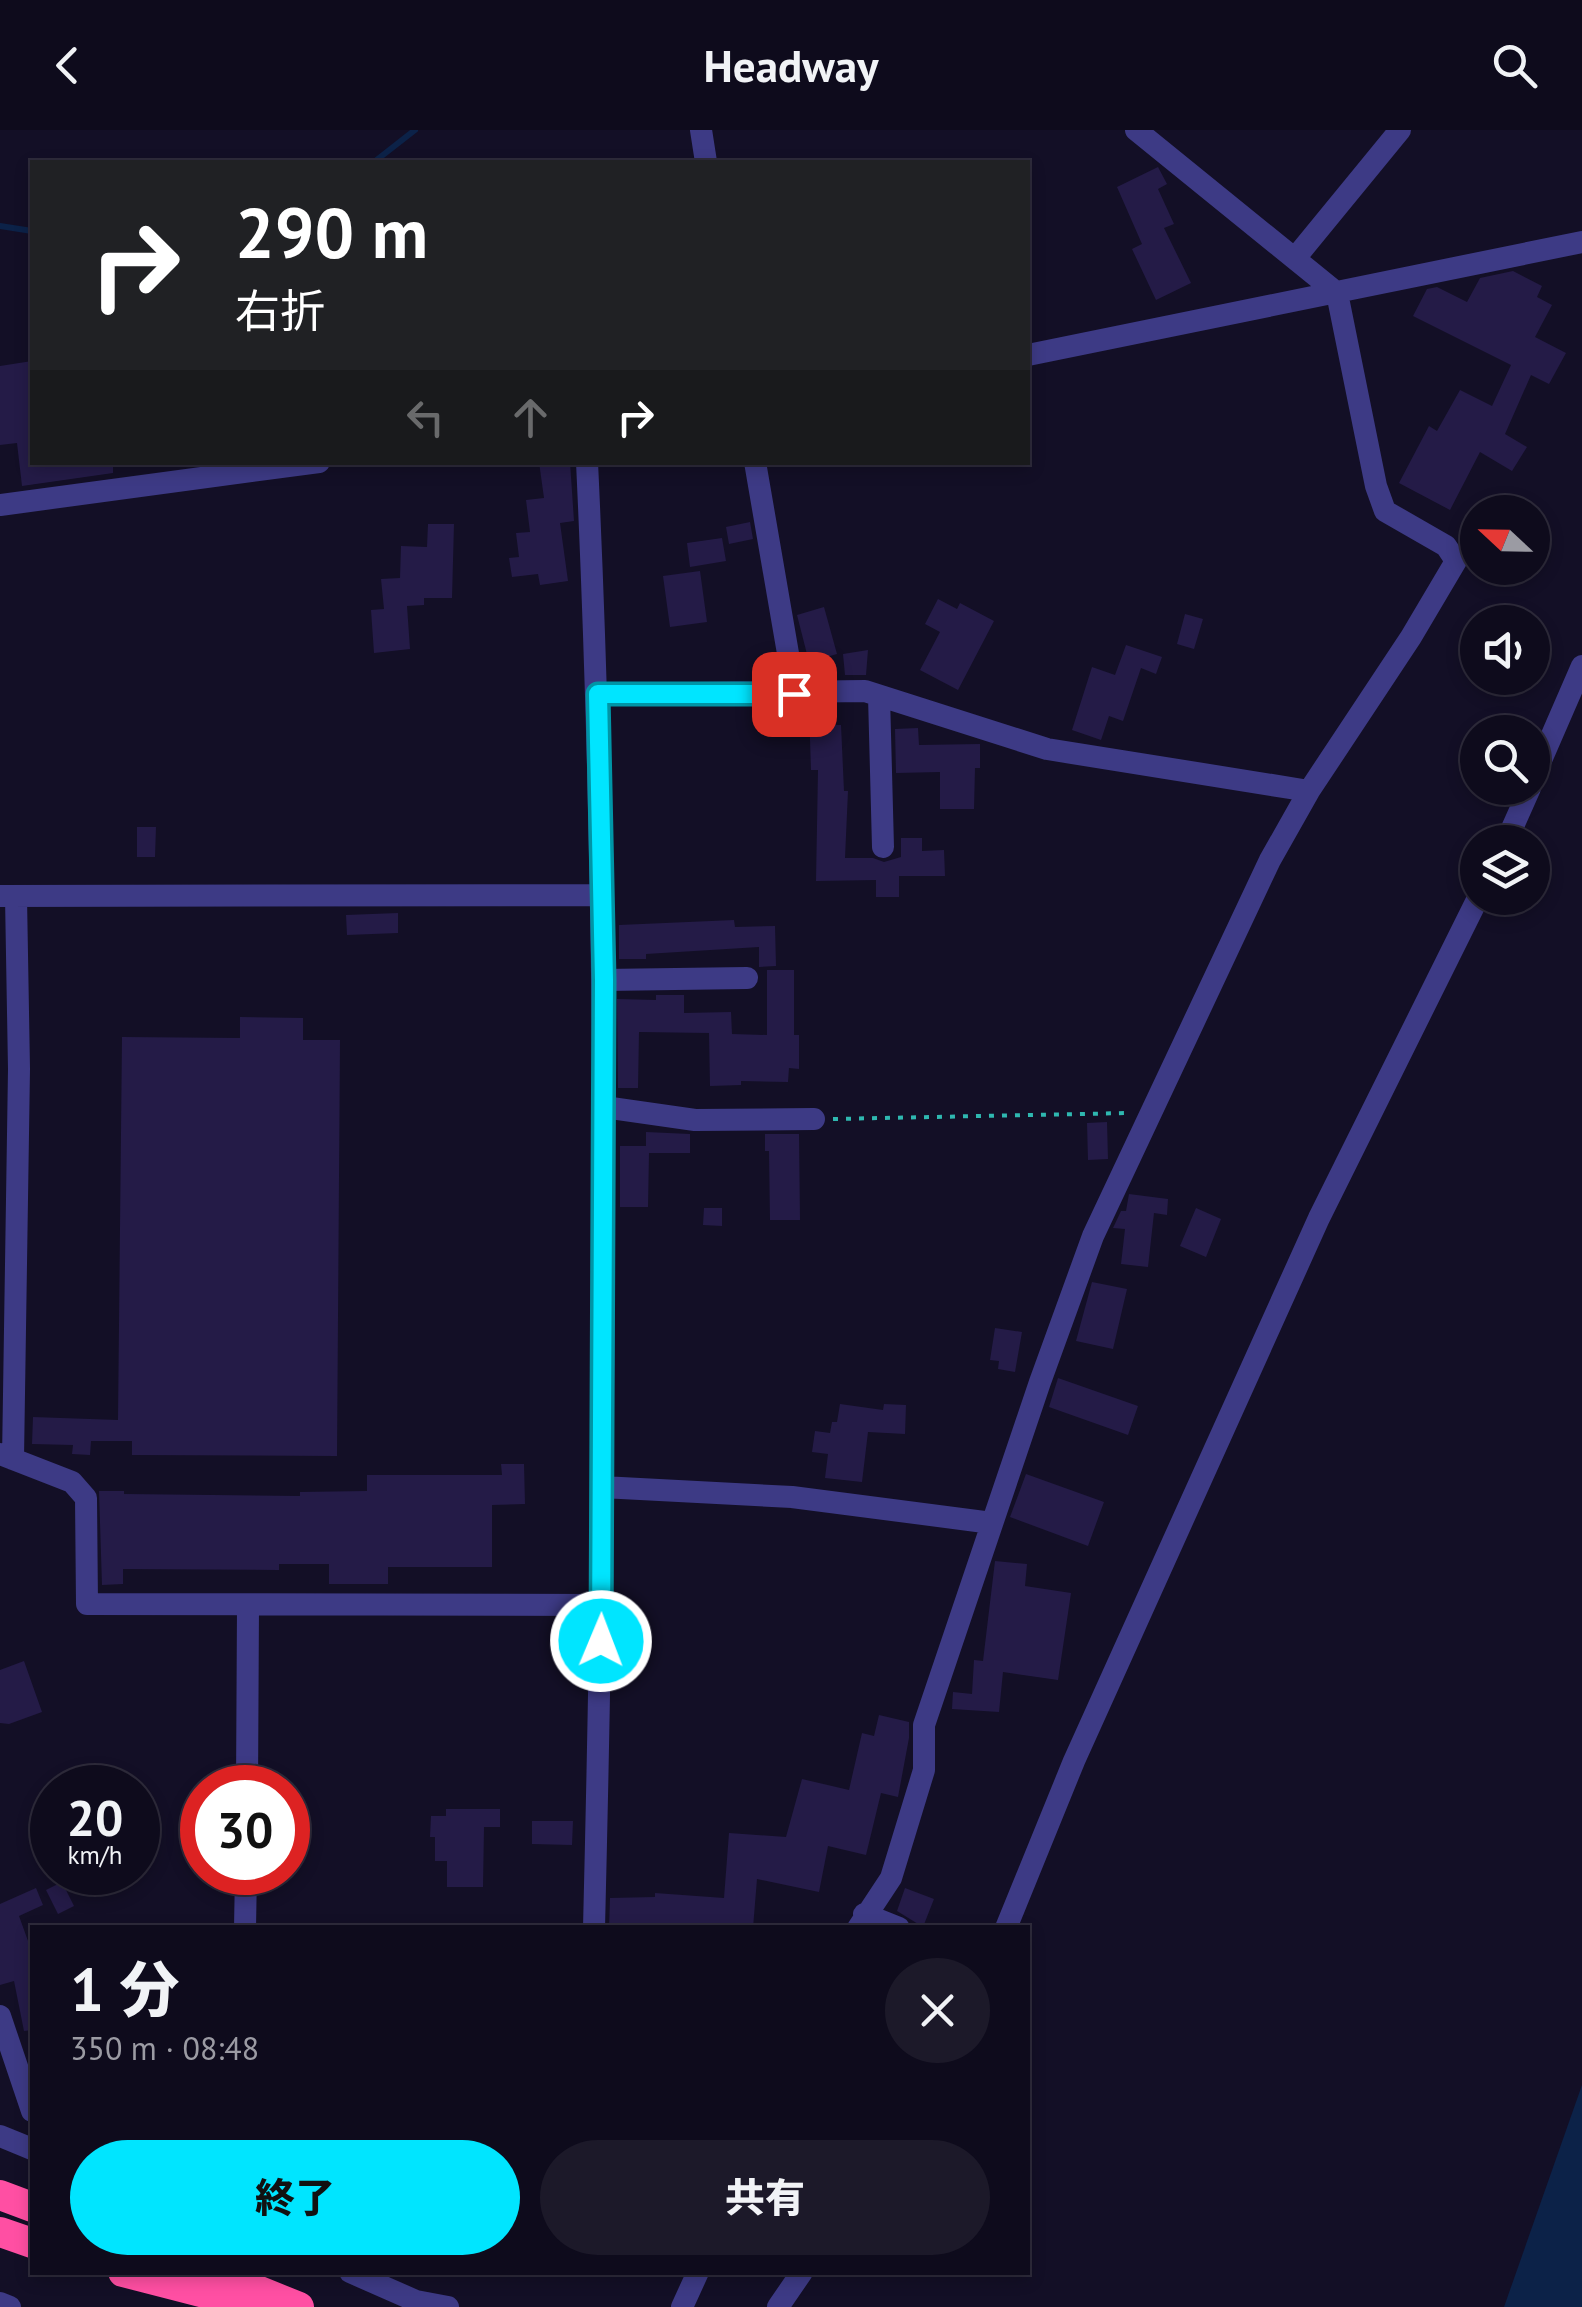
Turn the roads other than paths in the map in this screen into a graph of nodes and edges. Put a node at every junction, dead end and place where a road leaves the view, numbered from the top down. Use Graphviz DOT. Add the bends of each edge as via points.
graph roads {
  1 [pos="701,130"];
  2 [pos="1136,130"];
  3 [pos="1400,130"];
  4 [pos="706,160"];
  5 [pos="1582,242"];
  6 [pos="1296,257"];
  7 [pos="1337,292"];
  8 [pos="1030,355"];
  9 [pos="297,465"];
  10 [pos="587,465"];
  11 [pos="756,465"];
  12 [pos="0,505"];
  13 [pos="1582,666"];
  14 [pos="598,694"];
  15 [pos="794,694"];
  16 [pos="879,696"];
  17 [pos="1550,740"];
  18 [pos="1309,791"];
  19 [pos="883,847"];
  20 [pos="8,896"];
  21 [pos="602,896"];
  22 [pos="1470,915"];
  23 [pos="747,978"];
  24 [pos="604,980"];
  25 [pos="9,1069"];
  26 [pos="604,1107"];
  27 [pos="814,1119"];
  28 [pos="6,1456"];
  29 [pos="602,1487"];
  30 [pos="992,1523"];
  31 [pos="602,1605"];
  32 [pos="248,1606"];
  33 [pos="246,1765"];
  34 [pos="246,1895"];
  35 [pos="861,1921"];
  36 [pos="245,1925"];
  37 [pos="594,1925"];
  38 [pos="1007,1925"];
  39 [pos="0,2016"];
  40 [pos="30,2105"];
  41 [pos="0,2136"];
  42 [pos="30,2148"];
  43 [pos="0,2196"];
  44 [pos="30,2206"];
  45 [pos="0,2232"];
  46 [pos="30,2241"];
  47 [pos="135,2275"];
  48 [pos="220,2275"];
  49 [pos="357,2275"];
  50 [pos="697,2275"];
  51 [pos="800,2275"];
  52 [pos="0,2303"];
  53 [pos="10,2307"];
  54 [pos="259,2307"];
  55 [pos="300,2307"];
  56 [pos="448,2307"];
  57 [pos="682,2307"];
  58 [pos="778,2307"];
  1 -- 4 [label="street"];
  2 -- 6 [label="street"];
  3 -- 6 [label="street"];
  5 -- 7 [label="street"];
  6 -- 7 [label="street"];
  7 -- 8 [label="street"];
  7 -- 18 [label="street" via="1384,511 1446,546 1456,562"];
  9 -- 12 [label="street"];
  10 -- 14 [label="street"];
  11 -- 15 [label="street"];
  13 -- 17 [label="street"];
  14 -- 15 [label="street"];
  14 -- 21 [label="street"];
  15 -- 16 [label="street"];
  16 -- 18 [label="street" via="1047,749"];
  16 -- 19 [label="street"];
  18 -- 30 [label="street" via="1093,1236"];
  20 -- 21 [label="street"];
  20 -- 25 [label="street"];
  21 -- 24 [label="street"];
  22 -- 38 [label="street" via="1310,1236"];
  23 -- 24 [label="street"];
  24 -- 26 [label="street"];
  25 -- 28 [label="street"];
  26 -- 27 [label="street" via="695,1120"];
  26 -- 29 [label="street"];
  28 -- 32 [label="street" via="72,1482 86,1498 87,1604"];
  29 -- 30 [label="street" via="792,1498"];
  29 -- 31 [label="street"];
  30 -- 35 [label="street" via="924,1726 924,1770 891,1878"];
  31 -- 32 [label="street"];
  31 -- 37 [label="street"];
  32 -- 33 [label="street"];
  34 -- 36 [label="street"];
  39 -- 40 [label="street"];
  41 -- 42 [label="street"];
  43 -- 44 [label="highway"];
  45 -- 46 [label="highway"];
  47 -- 54 [label="highway"];
  48 -- 55 [label="highway"];
  49 -- 56 [label="street"];
  50 -- 57 [label="street"];
  51 -- 58 [label="street"];
  52 -- 53 [label="street"];
}
